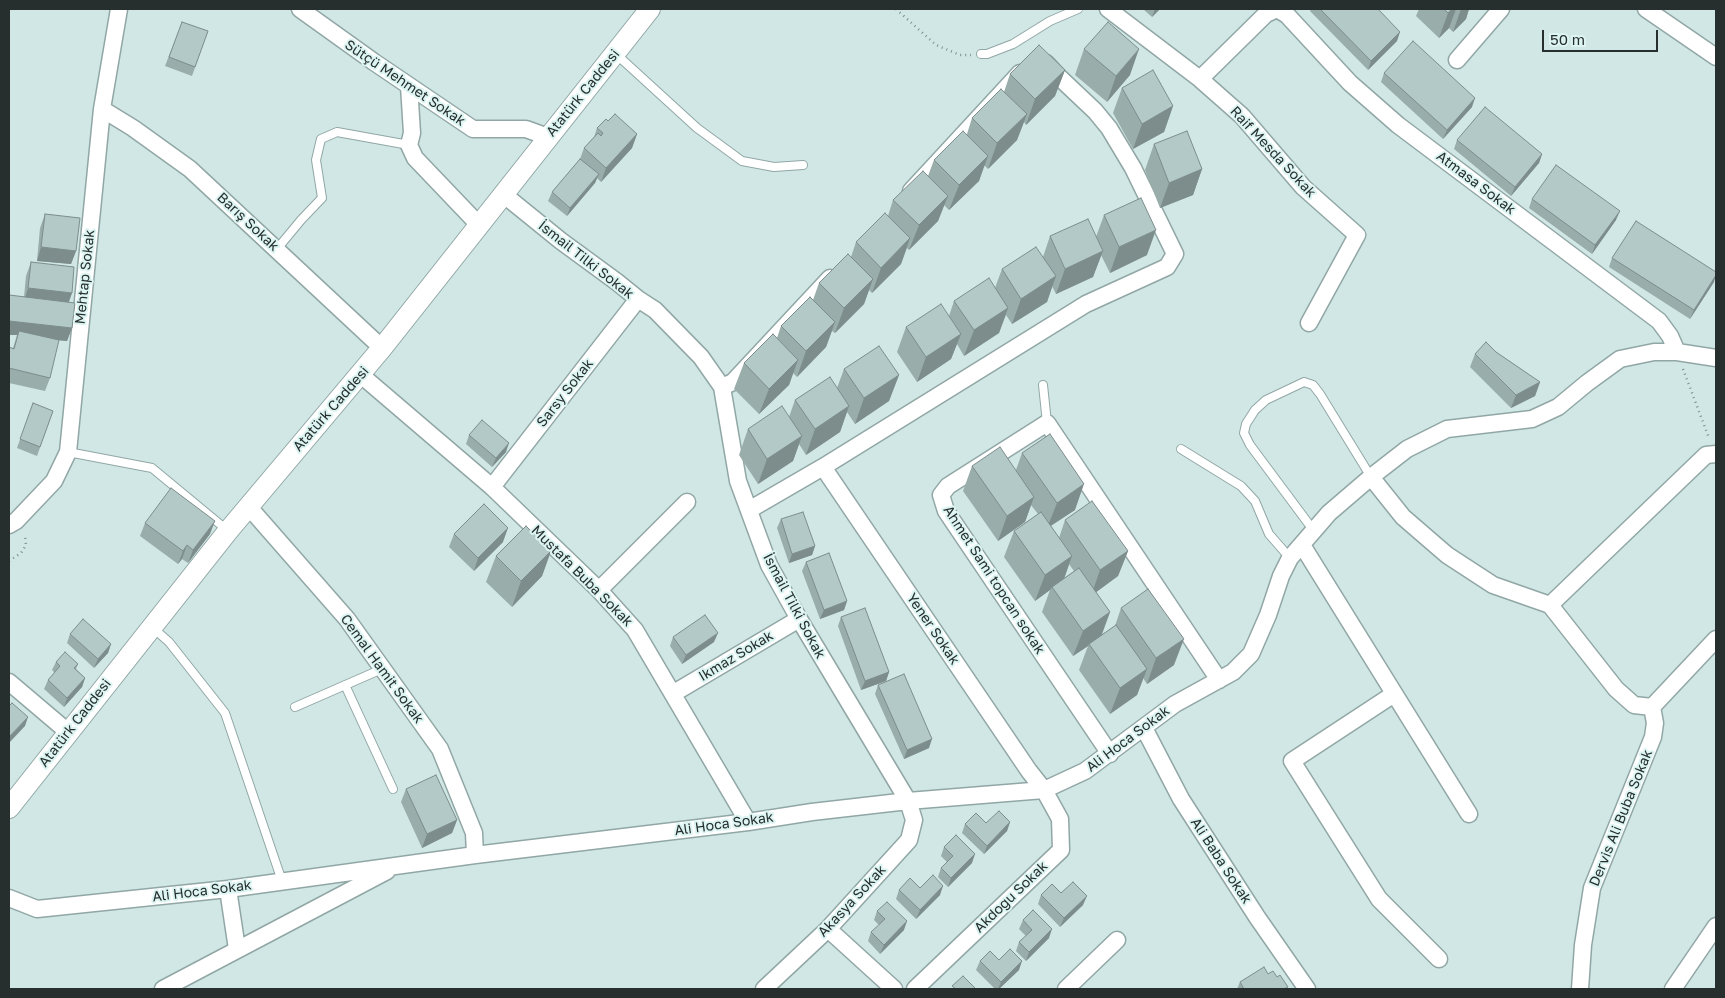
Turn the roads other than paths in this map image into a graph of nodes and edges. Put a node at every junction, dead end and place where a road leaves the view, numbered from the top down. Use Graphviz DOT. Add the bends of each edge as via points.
graph roads {
  1 [pos="119,9"];
  2 [pos="300,9"];
  3 [pos="1078,9"];
  4 [pos="1108,9"];
  5 [pos="1277,9"];
  6 [pos="1646,9"];
  7 [pos="1496,10"];
  8 [pos="641,14"];
  9 [pos="615,53"];
  10 [pos="981,54"];
  11 [pos="1716,57"];
  12 [pos="1457,60"];
  13 [pos="1200,79"];
  14 [pos="409,86"];
  15 [pos="102,109"];
  16 [pos="548,137"];
  17 [pos="409,145"];
  18 [pos="802,165"];
  19 [pos="503,194"];
  20 [pos="903,199"];
  21 [pos="479,225"];
  22 [pos="277,250"];
  23 [pos="842,265"];
  24 [pos="638,299"];
  25 [pos="1309,324"];
  26 [pos="382,348"];
  27 [pos="1677,352"];
  28 [pos="1716,358"];
  29 [pos="361,375"];
  30 [pos="1042,384"];
  31 [pos="722,387"];
  32 [pos="1047,423"];
  33 [pos="1181,449"];
  34 [pos="68,452"];
  35 [pos="1715,454"];
  36 [pos="823,467"];
  37 [pos="1371,476"];
  38 [pos="492,487"];
  39 [pos="687,502"];
  40 [pos="248,506"];
  41 [pos="748,510"];
  42 [pos="11,524"];
  43 [pos="1314,530"];
  44 [pos="228,531"];
  45 [pos="1302,545"];
  46 [pos="1290,558"];
  47 [pos="599,590"];
  48 [pos="1550,605"];
  49 [pos="799,619"];
  50 [pos="151,626"];
  51 [pos="1716,639"];
  52 [pos="382,669"];
  53 [pos="1219,680"];
  54 [pos="9,682"];
  55 [pos="345,685"];
  56 [pos="674,693"];
  57 [pos="1394,694"];
  58 [pos="295,707"];
  59 [pos="1652,707"];
  60 [pos="1144,728"];
  61 [pos="68,732"];
  62 [pos="1110,754"];
  63 [pos="393,789"];
  64 [pos="1044,790"];
  65 [pos="908,801"];
  66 [pos="9,808"];
  67 [pos="1468,814"];
  68 [pos="748,822"];
  69 [pos="475,855"];
  70 [pos="397,866"];
  71 [pos="282,881"];
  72 [pos="228,889"];
  73 [pos="9,898"];
  74 [pos="1716,926"];
  75 [pos="828,929"];
  76 [pos="1117,940"];
  77 [pos="237,949"];
  78 [pos="1439,959"];
  79 [pos="163,989"];
  80 [pos="764,989"];
  81 [pos="894,989"];
  82 [pos="915,989"];
  83 [pos="1066,989"];
  84 [pos="1307,989"];
  85 [pos="1580,989"];
  86 [pos="1673,989"];
  1 -- 15 [label="street, Mehtap Sokak"];
  2 -- 14 [label="street, Sütçü Mehmet Sokak"];
  3 -- 10 [label="lane" via="1050,21 1013,44"];
  4 -- 13 [label="street, Raif Mesda Sokak"];
  5 -- 13 [label="street" via="1266,14"];
  5 -- 27 [label="street, Atmasa Sokak" via="1287,15 1350,83 1398,126 1659,321"];
  6 -- 11 [label="street"];
  7 -- 12 [label="street"];
  8 -- 9 [label="street, Atatürk Caddesi"];
  9 -- 16 [label="street, Atatürk Caddesi"];
  9 -- 18 [label="lane" via="697,128 742,162 774,167"];
  13 -- 25 [label="street, Raif Mesda Sokak" via="1242,116 1303,187 1357,235"];
  14 -- 16 [label="street, Sütçü Mehmet Sokak" via="473,129 526,129"];
  14 -- 17 [label="street" via="412,133"];
  15 -- 22 [label="street, Barış Sokak" via="190,169"];
  15 -- 34 [label="street, Mehtap Sokak"];
  16 -- 19 [label="street, Atatürk Caddesi"];
  17 -- 21 [label="street" via="415,158"];
  17 -- 22 [label="lane" via="337,132 321,139 316,160 322,198"];
  19 -- 21 [label="street, Atatürk Caddesi"];
  19 -- 24 [label="street, İsmail Tilki Sokak"];
  20 -- 36 [label="street" via="1018,75 1040,57 1095,110 1109,128 1133,168 1175,254 1167,268 1086,304"];
  21 -- 26 [label="street, Atatürk Caddesi"];
  22 -- 26 [label="street, Barış Sokak"];
  23 -- 31 [label="street" via="734,382"];
  24 -- 31 [label="street, İsmail Tilki Sokak" via="655,310 701,357"];
  24 -- 38 [label="street, Sarsy Sokak"];
  26 -- 29 [label="street, Atatürk Caddesi"];
  27 -- 28 [label="street, Ali Hoca Sokak"];
  27 -- 37 [label="street, Ali Hoca Sokak" via="1654,352 1620,359 1558,407 1532,419 1447,429 1408,449"];
  29 -- 38 [label="street, Mustafa Buba Sokak"];
  29 -- 40 [label="street, Atatürk Caddesi"];
  30 -- 32 [label="lane"];
  31 -- 41 [label="street, İsmail Tilki Sokak" via="738,481"];
  32 -- 53 [label="street"];
  32 -- 62 [label="street, Ahmet Sami topcan sokak" via="948,486 941,495 946,510"];
  33 -- 46 [label="lane" via="1241,486 1254,501 1269,534"];
  34 -- 42 [label="street, Mehtap Sokak" via="54,481"];
  34 -- 44 [label="lane" via="152,468"];
  35 -- 48 [label="street" via="1706,455"];
  36 -- 41 [label="street"];
  36 -- 64 [label="street, Yener Sokak"];
  37 -- 43 [label="street, Ali Hoca Sokak"];
  37 -- 43 [label="lane" via="1313,386 1304,382 1266,400 1255,410 1244,433"];
  37 -- 48 [label="street" via="1404,517 1447,555 1493,585"];
  38 -- 47 [label="street, Mustafa Buba Sokak"];
  39 -- 47 [label="street"];
  40 -- 44 [label="street, Atatürk Caddesi"];
  40 -- 52 [label="street, Cemal Hamit Sokak" via="347,619"];
  41 -- 49 [label="street, İsmail Tilki Sokak" via="769,564"];
  43 -- 45 [label="street, Ali Hoca Sokak"];
  44 -- 50 [label="street, Atatürk Caddesi"];
  45 -- 46 [label="street, Ali Hoca Sokak"];
  45 -- 57 [label="street"];
  46 -- 53 [label="street, Ali Hoca Sokak" via="1251,654 1233,672"];
  47 -- 56 [label="street, Mustafa Buba Sokak" via="635,630"];
  48 -- 59 [label="street" via="1616,690 1634,705"];
  49 -- 56 [label="street, Ikmaz Sokak"];
  49 -- 65 [label="street, İsmail Tilki Sokak"];
  50 -- 61 [label="street, Atatürk Caddesi"];
  50 -- 71 [label="lane" via="169,642 225,713"];
  51 -- 59 [label="street"];
  52 -- 55 [label="lane"];
  52 -- 69 [label="street, Cemal Hamit Sokak" via="440,749 474,833"];
  53 -- 60 [label="street, Ali Hoca Sokak" via="1175,704"];
  54 -- 61 [label="street"];
  55 -- 58 [label="lane"];
  55 -- 63 [label="lane"];
  56 -- 68 [label="street, Mustafa Buba Sokak"];
  57 -- 67 [label="street"];
  57 -- 78 [label="street" via="1292,761 1379,899"];
  59 -- 85 [label="street, Dervis Ali Buba Sokak" via="1653,738 1592,888"];
  60 -- 62 [label="street, Ali Hoca Sokak"];
  60 -- 84 [label="street, Ali Baba Sokak" via="1181,799"];
  61 -- 66 [label="street, Atatürk Caddesi"];
  62 -- 64 [label="street, Ali Hoca Sokak" via="1085,771"];
  64 -- 65 [label="street, Ali Hoca Sokak"];
  64 -- 82 [label="street, Akdoğu Sokak" via="1060,819 1061,850"];
  65 -- 68 [label="street, Ali Hoca Sokak"];
  65 -- 75 [label="street, Akasya Sokak" via="914,820 909,840"];
  68 -- 69 [label="street, Ali Hoca Sokak"];
  69 -- 70 [label="street, Ali Hoca Sokak"];
  70 -- 71 [label="street, Ali Hoca Sokak"];
  70 -- 77 [label="street, Ali Hoca Sokak"];
  71 -- 72 [label="street, Ali Hoca Sokak"];
  72 -- 73 [label="street, Ali Hoca Sokak" via="37,909"];
  72 -- 77 [label="street"];
  74 -- 86 [label="street"];
  75 -- 80 [label="street, Akasya Sokak"];
  75 -- 81 [label="street"];
  76 -- 83 [label="street"];
  77 -- 79 [label="street, Ali Hoca Sokak"];
}
